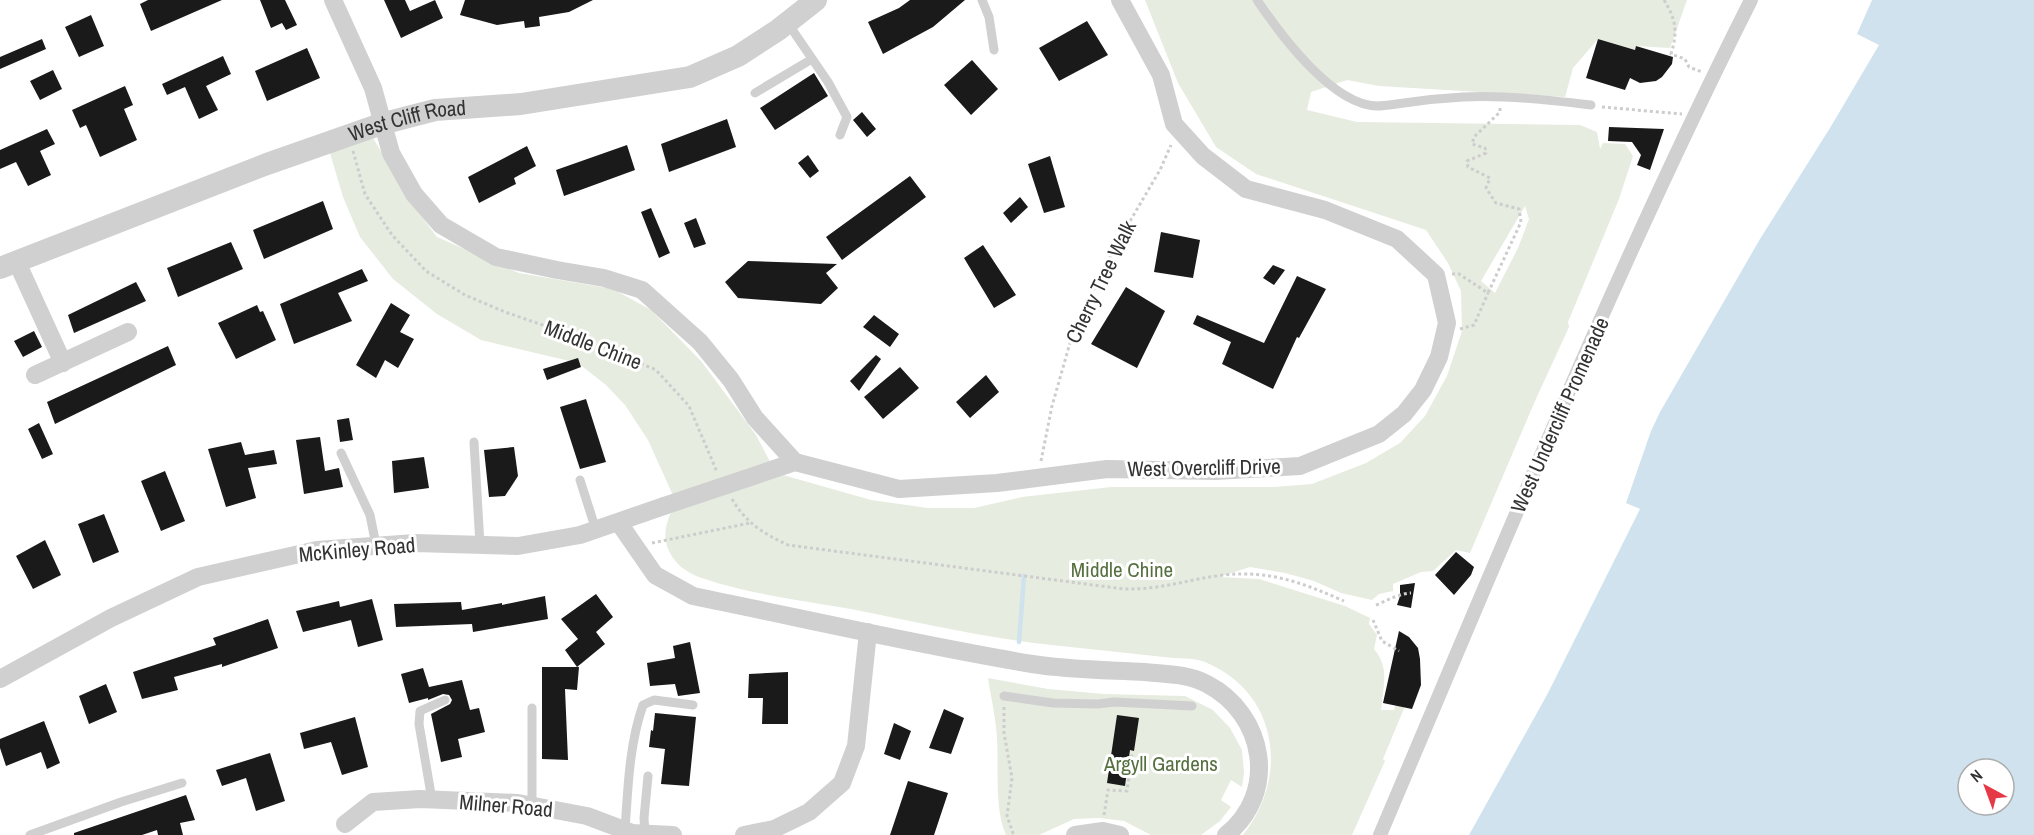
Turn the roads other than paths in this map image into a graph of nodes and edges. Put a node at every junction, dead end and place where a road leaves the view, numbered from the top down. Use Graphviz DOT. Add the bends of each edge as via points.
graph roads {
  1 [pos="333,0"];
  2 [pos="816,0"];
  3 [pos="982,0"];
  4 [pos="1120,0"];
  5 [pos="1257,0"];
  6 [pos="1751,0"];
  7 [pos="787,22"];
  8 [pos="994,50"];
  9 [pos="812,59"];
  10 [pos="755,93"];
  11 [pos="1591,105"];
  12 [pos="381,124"];
  13 [pos="840,135"];
  14 [pos="8,264"];
  15 [pos="128,332"];
  16 [pos="63,363"];
  17 [pos="35,375"];
  18 [pos="474,442"];
  19 [pos="341,453"];
  20 [pos="795,462"];
  21 [pos="580,480"];
  22 [pos="618,523"];
  23 [pos="596,530"];
  24 [pos="376,545"];
  25 [pos="480,545"];
  26 [pos="868,632"];
  27 [pos="0,680"];
  28 [pos="1004,696"];
  29 [pos="445,700"];
  30 [pos="693,705"];
  31 [pos="1192,706"];
  32 [pos="532,708"];
  33 [pos="648,776"];
  34 [pos="182,783"];
  35 [pos="432,800"];
  36 [pos="532,806"];
  37 [pos="345,825"];
  38 [pos="625,830"];
  39 [pos="645,833"];
  40 [pos="1112,833"];
  41 [pos="30,835"];
  42 [pos="673,835"];
  43 [pos="744,835"];
  44 [pos="1075,835"];
  45 [pos="1226,835"];
  46 [pos="1380,835"];
  1 -- 12 [label="street" via="373,88"];
  2 -- 7 [label="street, West Cliff Road"];
  3 -- 8 [label="lane"];
  4 -- 20 [label="street, West Overcliff Drive" via="1161,75 1174,124 1203,156 1245,189 1325,210 1397,239 1436,275 1447,323 1439,357 1423,390 1404,414 1379,434 1300,466 1215,471 1107,469 997,483 899,489"];
  5 -- 11 [label="lane" via="1274,25 1334,89 1376,106 1465,97"];
  6 -- 46 [label="street, West Undercliff Promenade" via="1559,414"];
  7 -- 9 [label="lane"];
  7 -- 12 [label="street, West Cliff Road" via="738,56 690,77 521,104 435,110"];
  9 -- 10 [label="lane"];
  9 -- 13 [label="lane" via="847,117"];
  12 -- 14 [label="street, West Cliff Road"];
  12 -- 20 [label="street" via="414,194 441,225 496,257 604,278 642,290 700,342 755,418"];
  14 -- 16 [label="street"];
  15 -- 16 [label="street"];
  16 -- 17 [label="street"];
  18 -- 25 [label="lane"];
  19 -- 24 [label="lane" via="370,515"];
  20 -- 22 [label="street, McKinley Road, bridge"];
  21 -- 23 [label="lane"];
  22 -- 23 [label="street, McKinley Road"];
  22 -- 26 [label="street" via="655,575 693,596"];
  23 -- 25 [label="street, McKinley Road" via="518,546"];
  24 -- 25 [label="street, McKinley Road"];
  24 -- 27 [label="street, McKinley Road" via="317,550 198,577 111,618"];
  26 -- 43 [label="street" via="856,746 842,783 809,812 774,829"];
  26 -- 45 [label="street" via="1034,664 1185,676 1207,683 1246,718 1256,738 1260,762 1248,808"];
  28 -- 31 [label="lane" via="1053,703"];
  29 -- 35 [label="lane" via="420,711"];
  30 -- 38 [label="lane" via="654,700 643,705 630,764"];
  32 -- 36 [label="lane"];
  33 -- 39 [label="lane"];
  34 -- 41 [label="lane"];
  35 -- 36 [label="street, Milner Road"];
  35 -- 37 [label="street, Milner Road" via="373,802"];
  36 -- 38 [label="street, Milner Road" via="587,816"];
  38 -- 39 [label="street, Milner Road"];
  39 -- 42 [label="street, Milner Road"];
  40 -- 44 [label="street"];
}
